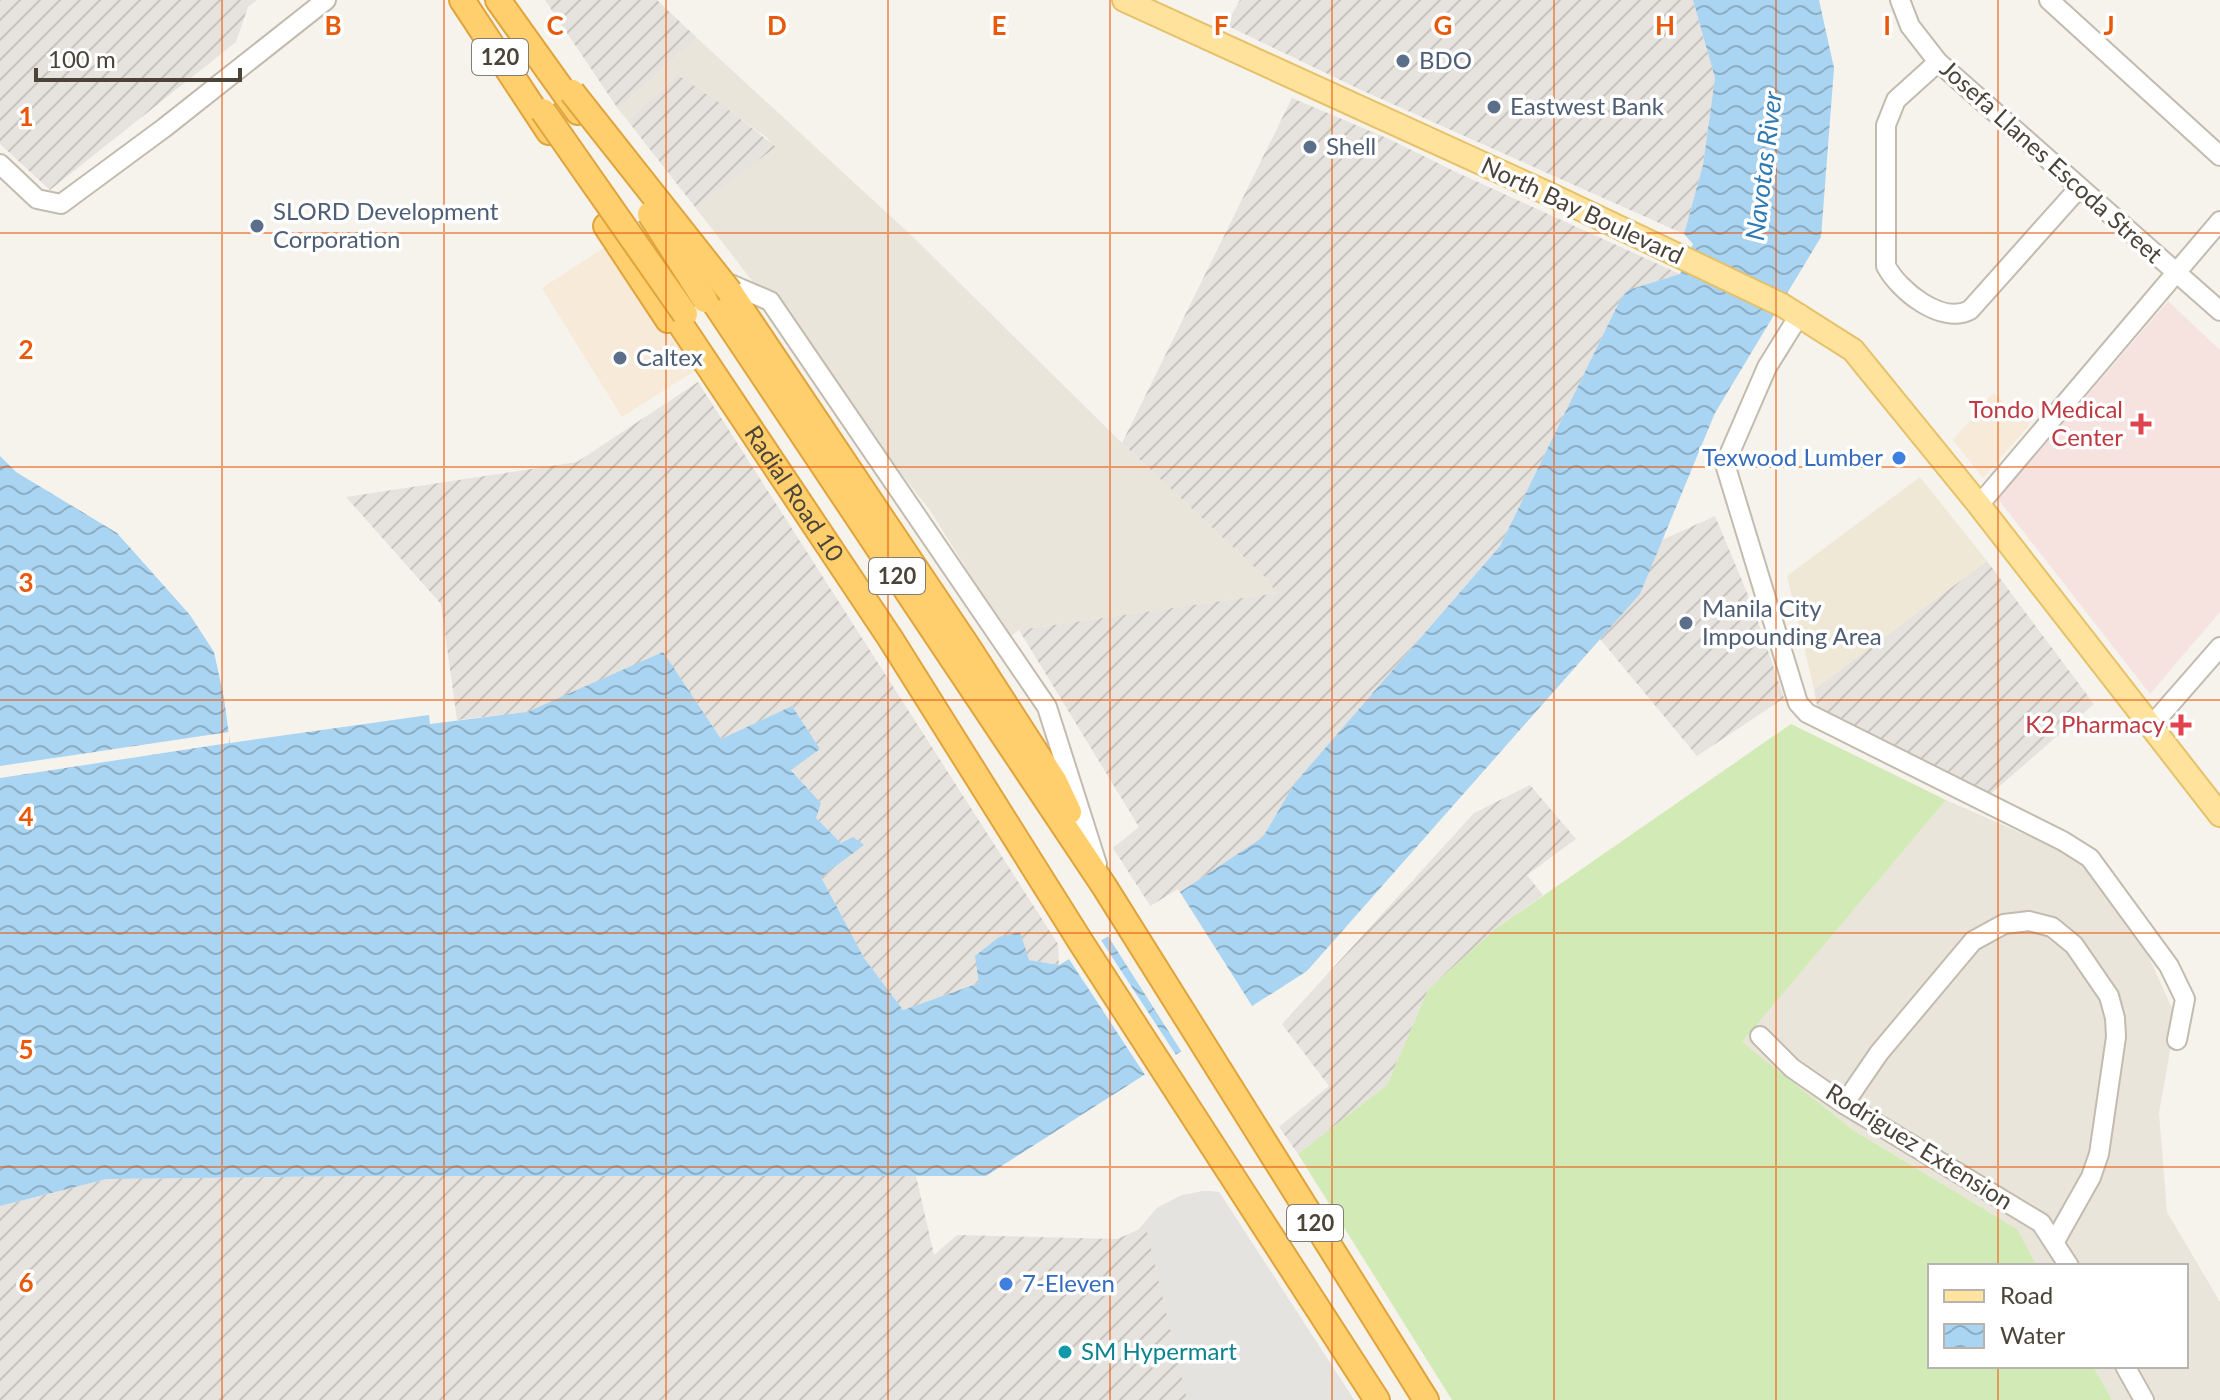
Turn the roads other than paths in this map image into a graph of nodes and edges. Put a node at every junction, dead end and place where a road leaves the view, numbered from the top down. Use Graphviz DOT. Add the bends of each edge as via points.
graph roads {
  1 [pos="326,0"];
  2 [pos="462,0"];
  3 [pos="473,0"];
  4 [pos="498,0"];
  5 [pos="504,0"];
  6 [pos="1124,0"];
  7 [pos="1900,0"];
  8 [pos="2049,0"];
  9 [pos="1938,62"];
  10 [pos="572,92"];
  11 [pos="543,111"];
  12 [pos="2220,156"];
  13 [pos="0,164"];
  14 [pos="2079,188"];
  15 [pos="2220,221"];
  16 [pos="691,267"];
  17 [pos="2175,273"];
  18 [pos="656,288"];
  19 [pos="1791,309"];
  20 [pos="2220,311"];
  21 [pos="1979,505"];
  22 [pos="2220,647"];
  23 [pos="918,684"];
  24 [pos="2151,726"];
  25 [pos="2220,815"];
  26 [pos="1104,886"];
  27 [pos="1760,1036"];
  28 [pos="2177,1040"];
  29 [pos="1844,1104"];
  30 [pos="2055,1241"];
  31 [pos="2068,1264"];
  32 [pos="2126,1368"];
  33 [pos="1377,1400"];
  34 [pos="1426,1400"];
  35 [pos="2144,1400"];
  1 -- 13 [label="street" via="61,204 37,199"];
  2 -- 18 [label="highway, Radial Road 10 / 120"];
  3 -- 11 [label="highway"];
  4 -- 16 [label="highway, Radial Road 10 / 120"];
  5 -- 10 [label="highway"];
  6 -- 19 [label="main road, North Bay Boulevard"];
  7 -- 9 [label="street, Josefa Llanes Escoda Street" via="1910,26"];
  8 -- 12 [label="street"];
  9 -- 14 [label="street, Josefa Llanes Escoda Street"];
  9 -- 14 [label="street" via="1896,100 1886,125 1886,266 1893,280 1940,312 1960,315"];
  10 -- 11 [label="highway, bridge" via="695,307"];
  10 -- 26 [label="highway, bridge" via="730,292 968,647 1055,782"];
  11 -- 23 [label="highway, bridge" via="606,226 880,643"];
  14 -- 17 [label="street, Josefa Llanes Escoda Street"];
  15 -- 17 [label="street"];
  16 -- 18 [label="highway"];
  16 -- 26 [label="highway, Radial Road 10 / 120"];
  16 -- 26 [label="street" via="770,301 1042,699"];
  17 -- 20 [label="street, Josefa Llanes Escoda Street"];
  17 -- 21 [label="street"];
  18 -- 23 [label="highway, Radial Road 10 / 120"];
  19 -- 21 [label="main road, North Bay Boulevard" via="1853,350"];
  19 -- 28 [label="street" via="1725,464 1798,703 1807,713 2090,858 2169,966 2185,999"];
  21 -- 24 [label="main road, North Bay Boulevard"];
  22 -- 24 [label="street"];
  23 -- 33 [label="highway, Radial Road 10 / 120"];
  24 -- 25 [label="main road, North Bay Boulevard"];
  26 -- 34 [label="highway, Radial Road 10 / 120"];
  27 -- 29 [label="street, Rodriguez Extension" via="1792,1068"];
  29 -- 30 [label="street, Rodriguez Extension" via="2030,1215"];
  29 -- 30 [label="street" via="1879,1053 1973,941 2004,924 2029,921 2052,927 2074,945 2109,996 2116,1037 2099,1154"];
  30 -- 31 [label="street, Rodriguez Extension"];
  32 -- 35 [label="street"];
}
